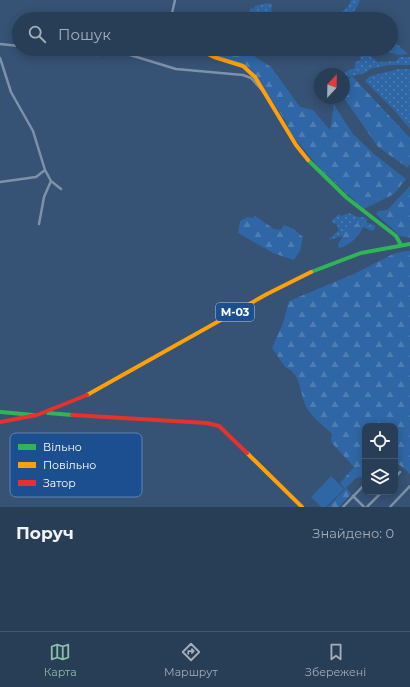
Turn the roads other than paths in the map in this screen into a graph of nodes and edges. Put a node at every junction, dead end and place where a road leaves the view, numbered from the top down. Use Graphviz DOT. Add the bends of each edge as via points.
graph roads {
  1 [pos="175,0"];
  2 [pos="172,12"];
  3 [pos="0,44"];
  4 [pos="12,45"];
  5 [pos="137,56"];
  6 [pos="215,56"];
  7 [pos="0,58"];
  8 [pos="262,89"];
  9 [pos="45,170"];
  10 [pos="51,181"];
  11 [pos="0,182"];
  12 [pos="61,189"];
  13 [pos="39,224"];
  14 [pos="410,244"];
  15 [pos="401,245"];
  16 [pos="64,406"];
  17 [pos="69,407"];
  18 [pos="1,412"];
  19 [pos="46,413"];
  20 [pos="38,415"];
  21 [pos="72,415"];
  22 [pos="10,421"];
  23 [pos="0,422"];
  24 [pos="400,472"];
  25 [pos="398,474"];
  26 [pos="410,486"];
  27 [pos="362,487"];
  28 [pos="379,495"];
  29 [pos="353,496"];
  30 [pos="302,507"];
  31 [pos="343,507"];
  32 [pos="364,507"];
  33 [pos="367,507"];
  34 [pos="390,507"];
  1 -- 2 [label="street"];
  3 -- 4 [label="street"];
  5 -- 8 [label="street" via="176,69 243,75 251,78"];
  6 -- 8 [label="main road" via="247,69"];
  7 -- 9 [label="street" via="11,92 33,131"];
  8 -- 15 [label="main road" via="296,146 311,164 347,198 396,236"];
  9 -- 10 [label="street"];
  9 -- 11 [label="street" via="36,177"];
  10 -- 12 [label="street"];
  10 -- 13 [label="street" via="44,197"];
  14 -- 15 [label="main road, М-03"];
  15 -- 17 [label="main road, М-03" via="356,255 296,280"];
  16 -- 17 [label="main road, М-03"];
  16 -- 19 [label="main road, М-03"];
  16 -- 21 [label="main road"];
  17 -- 21 [label="main road"];
  18 -- 20 [label="main road"];
  18 -- 22 [label="main road" via="7,414"];
  18 -- 23 [label="main road" via="4,416"];
  19 -- 20 [label="main road, М-03"];
  19 -- 21 [label="main road"];
  20 -- 22 [label="main road, М-03"];
  21 -- 30 [label="main road" via="207,423 219,426"];
  22 -- 23 [label="main road, М-03"];
  24 -- 25 [label="street"];
  26 -- 34 [label="street"];
  27 -- 29 [label="street"];
  28 -- 33 [label="street"];
  29 -- 31 [label="street"];
  29 -- 32 [label="street"];
}
